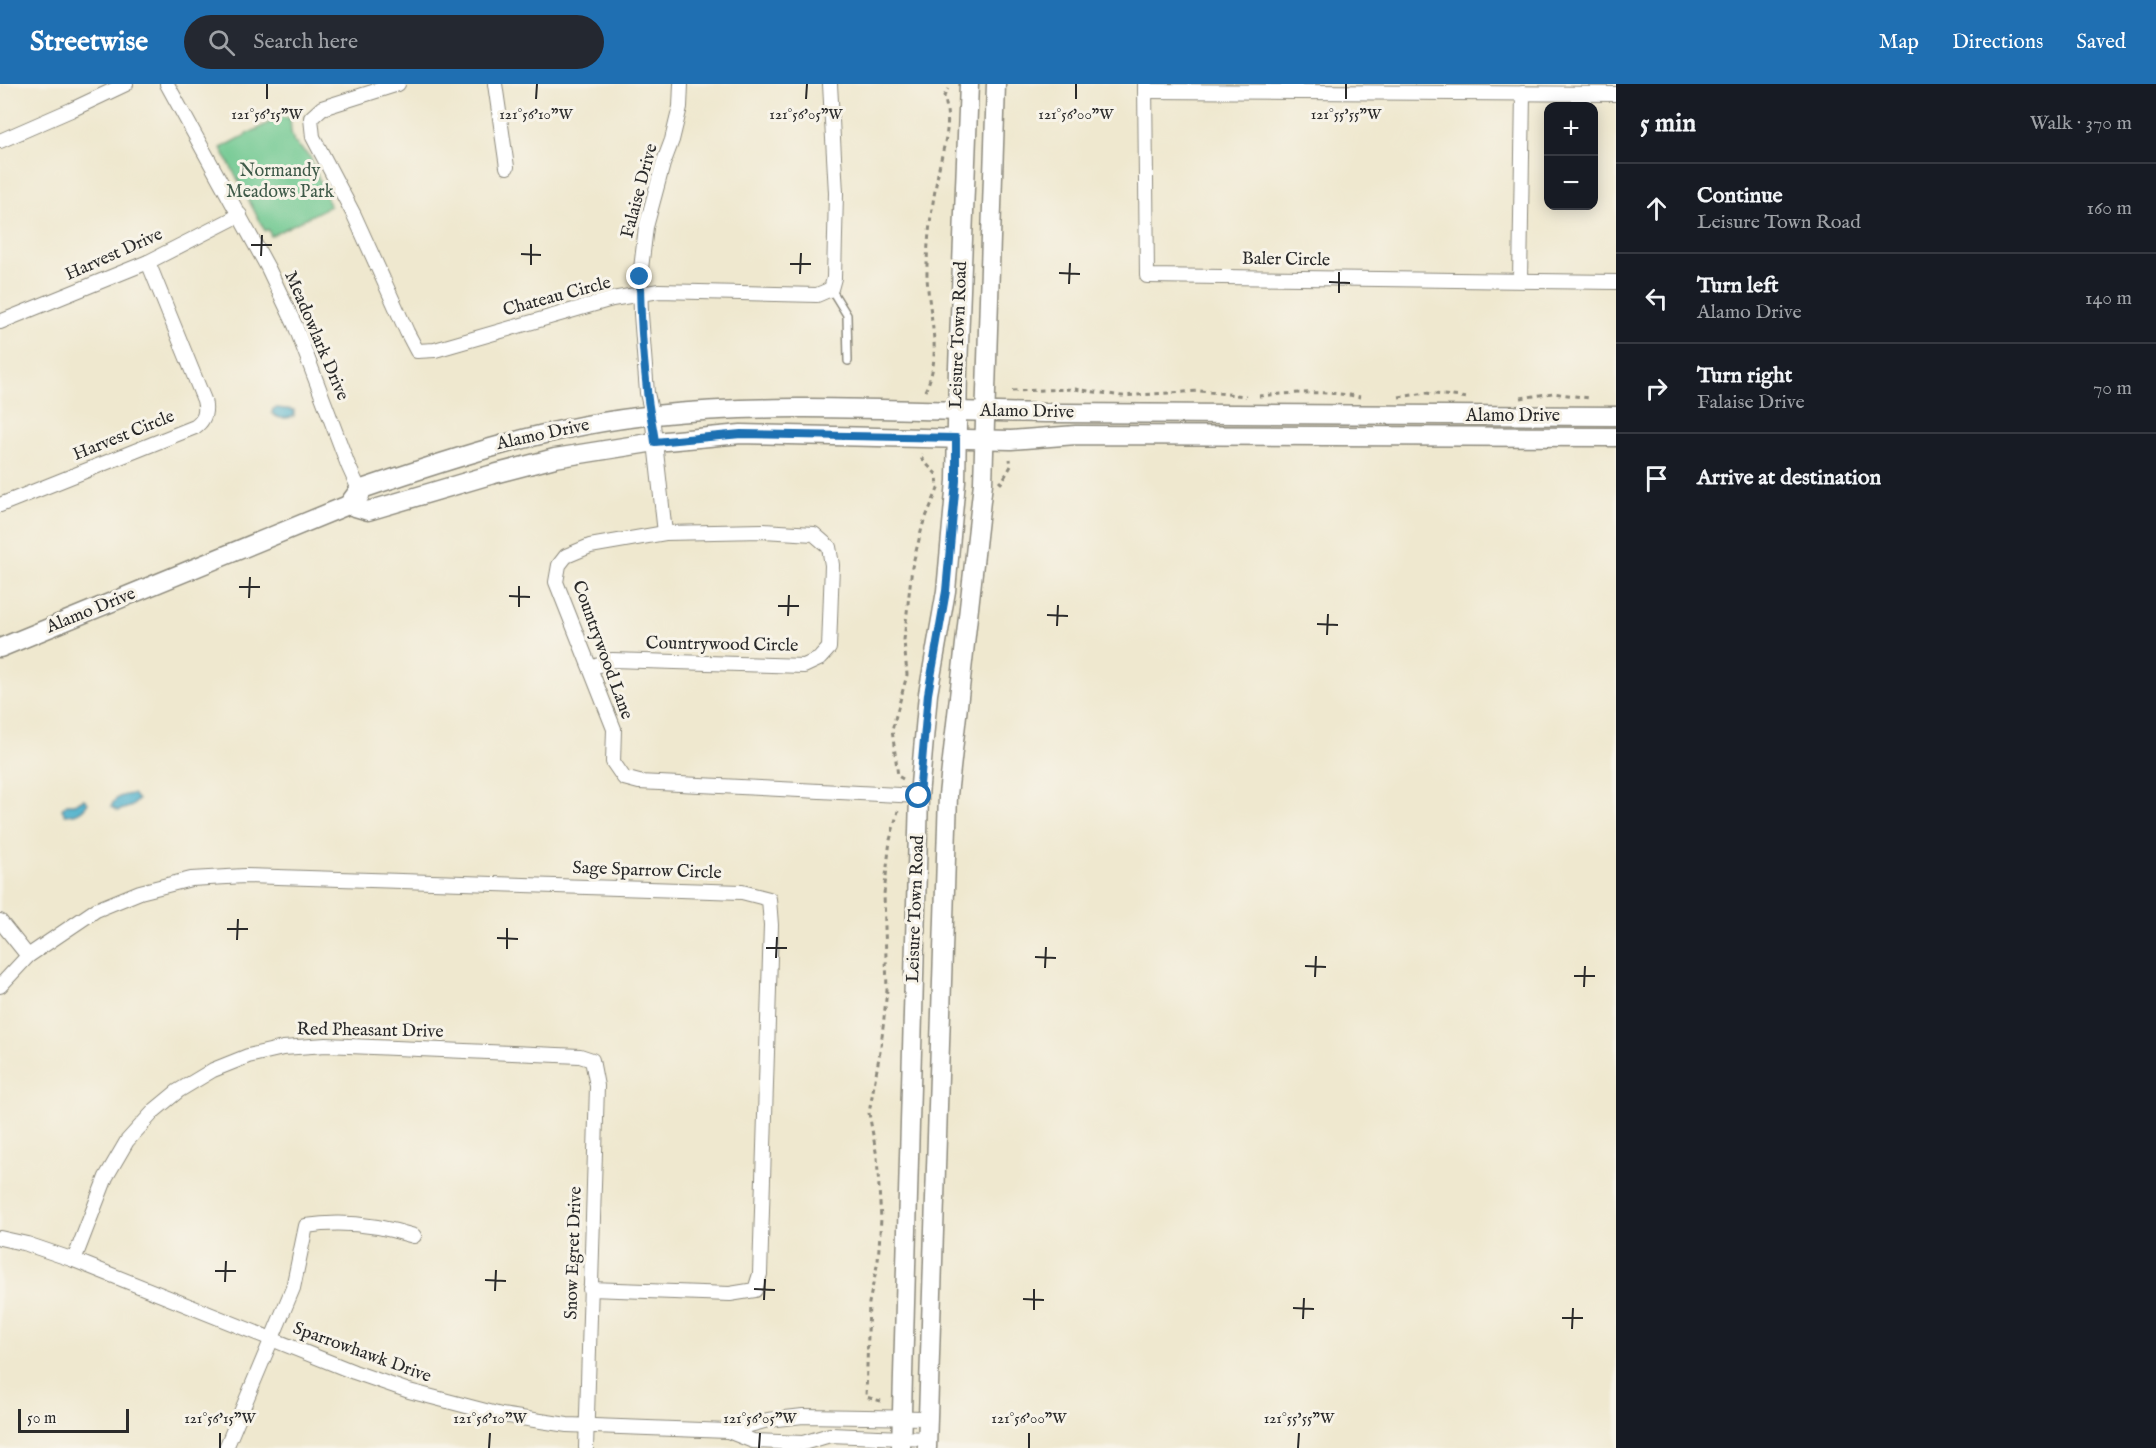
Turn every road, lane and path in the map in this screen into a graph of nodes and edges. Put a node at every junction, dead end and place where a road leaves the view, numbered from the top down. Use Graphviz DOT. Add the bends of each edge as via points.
graph roads {
  1 [pos="126,84"];
  2 [pos="167,84"];
  3 [pos="398,84"];
  4 [pos="495,84"];
  5 [pos="681,84"];
  6 [pos="830,84"];
  7 [pos="969,84"];
  8 [pos="996,84"];
  9 [pos="1145,87"];
  10 [pos="1334,88"];
  11 [pos="948,89"];
  12 [pos="1522,93"];
  13 [pos="1616,94"];
  14 [pos="0,141"];
  15 [pos="507,167"];
  16 [pos="240,215"];
  17 [pos="148,262"];
  18 [pos="1520,280"];
  19 [pos="1616,282"];
  20 [pos="831,289"];
  21 [pos="640,294"];
  22 [pos="0,322"];
  23 [pos="848,361"];
  24 [pos="925,390"];
  25 [pos="1012,391"];
  26 [pos="1364,398"];
  27 [pos="1395,398"];
  28 [pos="1478,398"];
  29 [pos="1521,398"];
  30 [pos="1600,400"];
  31 [pos="957,411"];
  32 [pos="985,412"];
  33 [pos="652,415"];
  34 [pos="1616,416"];
  35 [pos="1616,437"];
  36 [pos="956,438"];
  37 [pos="984,439"];
  38 [pos="655,442"];
  39 [pos="923,454"];
  40 [pos="1010,459"];
  41 [pos="998,480"];
  42 [pos="360,490"];
  43 [pos="0,505"];
  44 [pos="348,506"];
  45 [pos="368,511"];
  46 [pos="665,533"];
  47 [pos="0,648"];
  48 [pos="591,668"];
  49 [pos="903,778"];
  50 [pos="919,796"];
  51 [pos="898,811"];
  52 [pos="0,921"];
  53 [pos="28,956"];
  54 [pos="0,986"];
  55 [pos="592,1060"];
  56 [pos="414,1236"];
  57 [pos="0,1238"];
  58 [pos="74,1260"];
  59 [pos="590,1288"];
  60 [pos="271,1339"];
  61 [pos="881,1401"];
  62 [pos="903,1416"];
  63 [pos="927,1418"];
  64 [pos="587,1426"];
  65 [pos="728,1431"];
  66 [pos="901,1443"];
  67 [pos="927,1443"];
  68 [pos="226,1448"];
  69 [pos="586,1448"];
  1 -- 14 [label="street"];
  2 -- 16 [label="street, Meadowlark Drive"];
  3 -- 21 [label="street, Chateau Circle" via="322,108 311,118 313,137 417,351 435,350"];
  4 -- 15 [label="street"];
  5 -- 21 [label="street, Falaise Drive" via="672,140 646,227"];
  6 -- 20 [label="street" via="836,193"];
  7 -- 31 [label="main road, Leisure Town Road"];
  8 -- 32 [label="main road, Leisure Town Road"];
  9 -- 10 [label="street"];
  9 -- 18 [label="street, Baler Circle" via="1147,276"];
  10 -- 12 [label="street"];
  11 -- 24 [label="path" via="944,96 949,112 948,134 939,168 927,269 934,337 932,376"];
  12 -- 13 [label="street"];
  12 -- 18 [label="street"];
  16 -- 17 [label="street, Harvest Drive"];
  16 -- 42 [label="street, Meadowlark Drive" via="295,325"];
  17 -- 22 [label="street, Harvest Drive"];
  17 -- 43 [label="street, Harvest Circle" via="204,400 205,416 195,427"];
  18 -- 19 [label="street, Baler Circle"];
  20 -- 21 [label="street, Chateau Circle" via="817,295 664,291"];
  20 -- 23 [label="lane" via="847,315"];
  21 -- 33 [label="street, Falaise Drive"];
  25 -- 26 [label="path" via="1076,389 1122,396 1200,391 1252,397 1342,393"];
  27 -- 28 [label="path" via="1426,393"];
  29 -- 30 [label="path" via="1553,393"];
  31 -- 32 [label="main road, Alamo Drive"];
  31 -- 33 [label="main road, Alamo Drive" via="762,408"];
  31 -- 36 [label="main road, Leisure Town Road"];
  32 -- 34 [label="main road, Alamo Drive"];
  32 -- 37 [label="main road, Leisure Town Road"];
  33 -- 38 [label="street, Falaise Drive"];
  33 -- 42 [label="main road, Alamo Drive" via="502,443"];
  35 -- 37 [label="main road, Alamo Drive" via="1076,435"];
  36 -- 37 [label="main road, Alamo Drive"];
  36 -- 38 [label="main road, Alamo Drive" via="741,434"];
  36 -- 50 [label="main road, Leisure Town Road" via="946,591 928,694"];
  37 -- 63 [label="main road, Leisure Town Road" via="983,483 948,795"];
  38 -- 45 [label="main road, Alamo Drive" via="555,458"];
  38 -- 46 [label="street, Falaise Drive"];
  39 -- 49 [label="path" via="921,458 937,475 938,489 923,524 912,567 904,640 907,675 892,730 898,776"];
  40 -- 41 [label="path" via="1011,466 1001,483"];
  42 -- 44 [label="main road"];
  42 -- 45 [label="street, Meadowlark Drive"];
  44 -- 45 [label="main road"];
  44 -- 47 [label="main road, Alamo Drive"];
  46 -- 48 [label="street, Countrywood Lane" via="590,546 566,556 559,565 556,582"];
  46 -- 48 [label="street, Countrywood Circle" via="813,534 829,547 832,565 829,648 819,659 804,666 612,660"];
  48 -- 50 [label="street, Countrywood Lane" via="614,729 613,762 624,778 639,782"];
  50 -- 62 [label="main road, Leisure Town Road"];
  51 -- 61 [label="path" via="890,840 884,894 887,990 869,1113 881,1219 869,1303 866,1397"];
  52 -- 53 [label="street"];
  53 -- 54 [label="street, Sage Sparrow Circle"];
  53 -- 59 [label="street, Sage Sparrow Circle" via="96,910 140,892 191,879 245,876 742,892 769,899 760,1274 755,1290 730,1294"];
  55 -- 58 [label="street, Red Pheasant Drive" via="568,1054 326,1045 283,1048 248,1056 213,1070 178,1091 127,1142 106,1177"];
  55 -- 59 [label="street, Snow Egret Drive" via="597,1086"];
  56 -- 60 [label="street" via="385,1227 327,1223 306,1226 293,1287"];
  57 -- 58 [label="street, Sparrowhawk Drive"];
  58 -- 60 [label="street, Sparrowhawk Drive"];
  59 -- 64 [label="street, Snow Egret Drive"];
  60 -- 64 [label="street, Sparrowhawk Drive" via="409,1391 501,1415"];
  60 -- 68 [label="street"];
  62 -- 63 [label="street, Sparrowhawk Drive"];
  62 -- 65 [label="street, Sparrowhawk Drive" via="803,1416"];
  62 -- 66 [label="main road, Leisure Town Road"];
  63 -- 67 [label="main road, Leisure Town Road"];
  64 -- 65 [label="street, Sparrowhawk Drive"];
  64 -- 69 [label="street, Snow Egret Drive"];
  65 -- 66 [label="street, Sparrowhawk Drive" via="753,1441 804,1443 830,1435"];
  66 -- 67 [label="street, Sparrowhawk Drive"];
}
